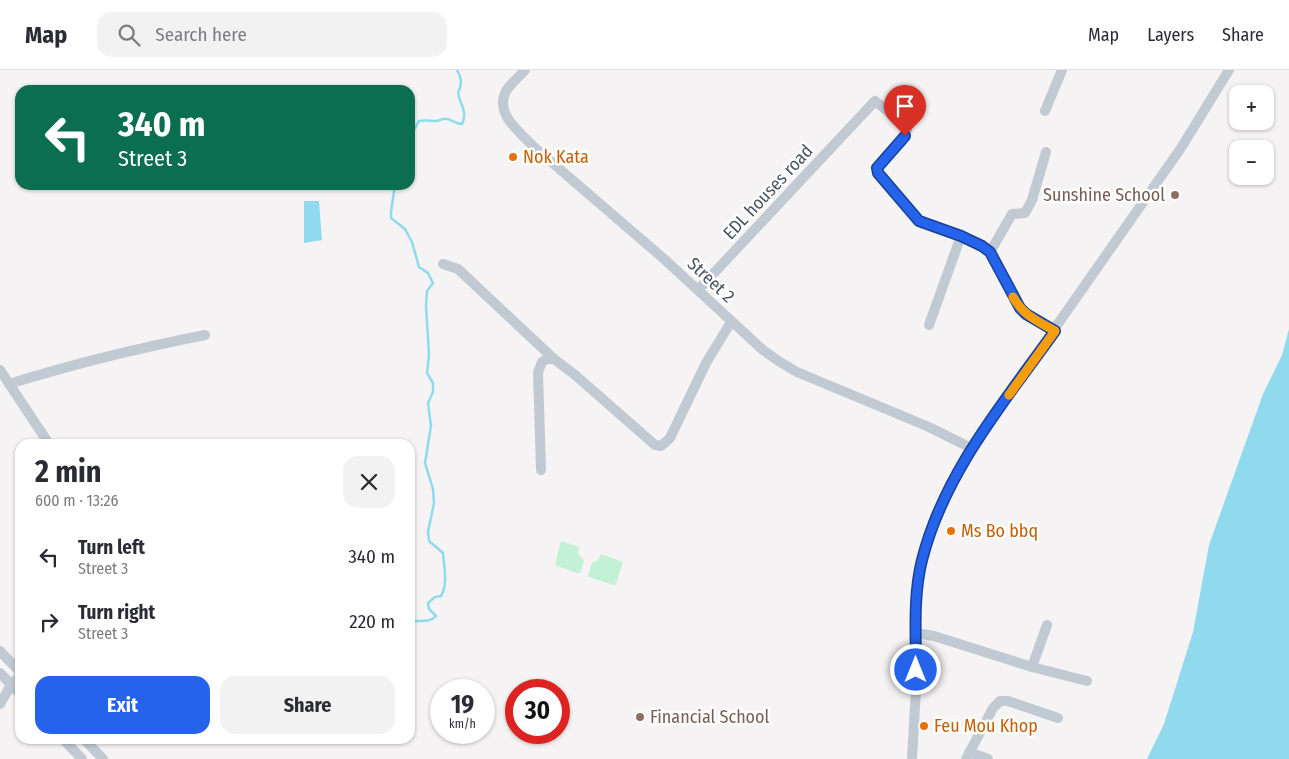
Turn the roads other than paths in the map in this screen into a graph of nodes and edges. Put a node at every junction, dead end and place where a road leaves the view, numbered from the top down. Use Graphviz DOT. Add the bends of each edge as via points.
graph roads {
  1 [pos="525,70"];
  2 [pos="1062,70"];
  3 [pos="1230,70"];
  4 [pos="1045,111"];
  5 [pos="1046,152"];
  6 [pos="961,236"];
  7 [pos="990,252"];
  8 [pos="443,264"];
  9 [pos="698,290"];
  10 [pos="731,322"];
  11 [pos="929,325"];
  12 [pos="1055,331"];
  13 [pos="205,335"];
  14 [pos="554,359"];
  15 [pos="0,370"];
  16 [pos="9,384"];
  17 [pos="46,439"];
  18 [pos="971,448"];
  19 [pos="540,470"];
  20 [pos="1047,625"];
  21 [pos="916,633"];
  22 [pos="0,651"];
  23 [pos="1032,666"];
  24 [pos="15,668"];
  25 [pos="0,673"];
  26 [pos="15,680"];
  27 [pos="1087,681"];
  28 [pos="11,685"];
  29 [pos="15,689"];
  30 [pos="0,704"];
  31 [pos="1058,718"];
  32 [pos="68,744"];
  33 [pos="89,744"];
  34 [pos="967,756"];
  35 [pos="82,759"];
  36 [pos="103,759"];
  37 [pos="912,759"];
  38 [pos="988,759"];
  1 -- 9 [label="street, Street 2" via="503,99 506,116 534,147"];
  2 -- 4 [label="street"];
  3 -- 12 [label="street" via="1181,148"];
  5 -- 7 [label="street" via="1025,213 1012,214"];
  6 -- 7 [label="street"];
  6 -- 9 [label="street, EDL houses road" via="919,221 878,173 877,168 907,130 875,101"];
  6 -- 11 [label="street"];
  7 -- 12 [label="street" via="1020,308"];
  8 -- 14 [label="street" via="458,269"];
  9 -- 10 [label="street, Street 2"];
  10 -- 14 [label="street" via="706,363 670,438 662,446 655,445"];
  10 -- 18 [label="street, Street 2" via="763,350 797,372"];
  12 -- 18 [label="street"];
  13 -- 16 [label="street" via="151,345"];
  14 -- 19 [label="street" via="542,362 538,372"];
  15 -- 16 [label="street"];
  16 -- 17 [label="street"];
  18 -- 21 [label="street" via="935,517 922,561 915,606"];
  20 -- 23 [label="street"];
  21 -- 23 [label="street"];
  21 -- 37 [label="street"];
  22 -- 24 [label="street"];
  23 -- 27 [label="street"];
  25 -- 28 [label="street"];
  26 -- 28 [label="street"];
  28 -- 29 [label="street"];
  28 -- 30 [label="street"];
  31 -- 34 [label="street" via="1000,701"];
  32 -- 35 [label="street"];
  33 -- 36 [label="street"];
  34 -- 38 [label="street"];
}
